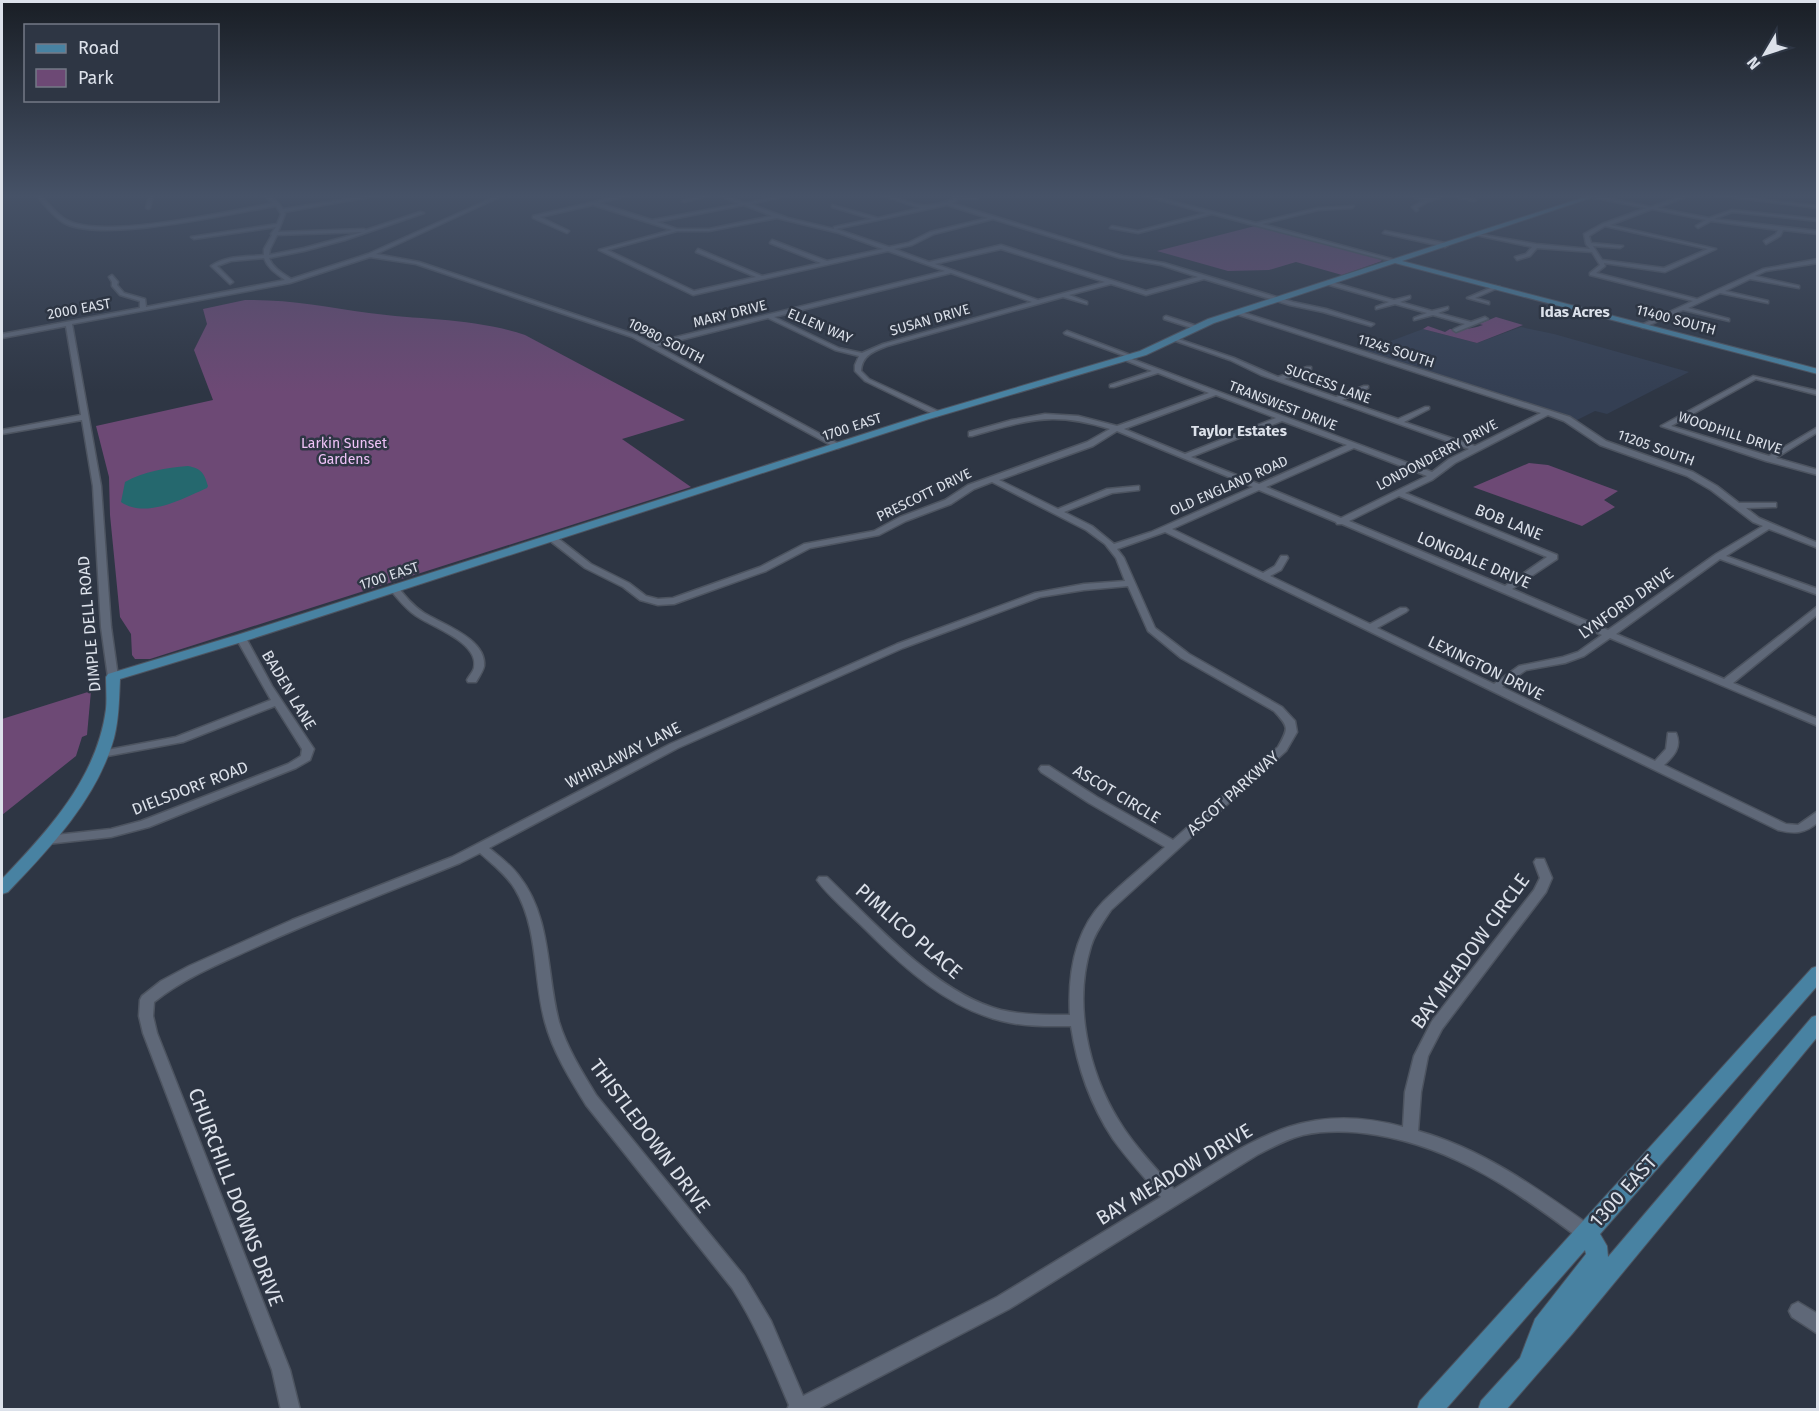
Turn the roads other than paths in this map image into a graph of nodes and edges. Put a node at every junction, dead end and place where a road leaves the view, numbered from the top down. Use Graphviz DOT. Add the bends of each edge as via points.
graph roads {
  1 [pos="229,261"];
  2 [pos="268,261"];
  3 [pos="352,261"];
  4 [pos="409,261"];
  5 [pos="625,261"];
  6 [pos="721,261"];
  7 [pos="821,261"];
  8 [pos="836,261"];
  9 [pos="925,261"];
  10 [pos="940,261"];
  11 [pos="1046,261"];
  12 [pos="1144,261"];
  13 [pos="1396,261"];
  14 [pos="1601,261"];
  15 [pos="1687,261"];
  16 [pos="1818,261"];
  17 [pos="827,263"];
  18 [pos="931,263"];
  19 [pos="1053,263"];
  20 [pos="1803,265"];
  21 [pos="1036,268"];
  22 [pos="1818,270"];
  23 [pos="952,271"];
  24 [pos="1205,277"];
  25 [pos="1750,277"];
  26 [pos="112,278"];
  27 [pos="762,278"];
  28 [pos="290,281"];
  29 [pos="230,282"];
  30 [pos="1110,282"];
  31 [pos="1328,283"];
  32 [pos="1497,287"];
  33 [pos="1797,287"];
  34 [pos="1368,288"];
  35 [pos="1719,291"];
  36 [pos="1357,292"];
  37 [pos="1062,295"];
  38 [pos="1342,297"];
  39 [pos="1408,297"];
  40 [pos="1279,300"];
  41 [pos="1699,301"];
  42 [pos="1038,302"];
  43 [pos="1393,302"];
  44 [pos="1766,302"];
  45 [pos="1085,303"];
  46 [pos="1487,303"];
  47 [pos="1378,308"];
  48 [pos="1446,308"];
  49 [pos="1682,308"];
  50 [pos="145,309"];
  51 [pos="1238,313"];
  52 [pos="1431,313"];
  53 [pos="768,316"];
  54 [pos="1166,318"];
  55 [pos="1416,319"];
  56 [pos="1485,319"];
  57 [pos="1727,320"];
  58 [pos="69,323"];
  59 [pos="1371,324"];
  60 [pos="1471,324"];
  61 [pos="1643,326"];
  62 [pos="1195,327"];
  63 [pos="1456,330"];
  64 [pos="1067,333"];
  65 [pos="2,336"];
  66 [pos="1173,339"];
  67 [pos="653,345"];
  68 [pos="862,355"];
  69 [pos="1127,357"];
  70 [pos="1309,368"];
  71 [pos="1815,370"];
  72 [pos="1159,371"];
  73 [pos="1279,379"];
  74 [pos="1112,386"];
  75 [pos="1366,387"];
  76 [pos="1215,393"];
  77 [pos="1818,393"];
  78 [pos="1336,400"];
  79 [pos="1428,408"];
  80 [pos="1548,412"];
  81 [pos="937,414"];
  82 [pos="84,417"];
  83 [pos="1282,418"];
  84 [pos="1398,422"];
  85 [pos="1118,429"];
  86 [pos="1817,429"];
  87 [pos="2,432"];
  88 [pos="972,434"];
  89 [pos="1354,445"];
  90 [pos="836,446"];
  91 [pos="1475,449"];
  92 [pos="1625,451"];
  93 [pos="1186,456"];
  94 [pos="1617,456"];
  95 [pos="1769,459"];
  96 [pos="1818,473"];
  97 [pos="1432,475"];
  98 [pos="992,479"];
  99 [pos="1259,487"];
  100 [pos="1136,488"];
  101 [pos="1398,493"];
  102 [pos="1773,505"];
  103 [pos="1736,506"];
  104 [pos="1058,512"];
  105 [pos="1340,522"];
  106 [pos="1768,526"];
  107 [pos="1165,529"];
  108 [pos="552,538"];
  109 [pos="1818,546"];
  110 [pos="1114,547"];
  111 [pos="1719,556"];
  112 [pos="1284,558"];
  113 [pos="1263,576"];
  114 [pos="1130,584"];
  115 [pos="394,588"];
  116 [pos="1505,590"];
  117 [pos="1818,592"];
  118 [pos="1818,609"];
  119 [pos="1403,610"];
  120 [pos="1370,628"];
  121 [pos="1609,634"];
  122 [pos="241,638"];
  123 [pos="112,677"];
  124 [pos="472,680"];
  125 [pos="1725,684"];
  126 [pos="1494,688"];
  127 [pos="277,702"];
  128 [pos="1818,723"];
  129 [pos="1672,735"];
  130 [pos="102,754"];
  131 [pos="306,758"];
  132 [pos="1656,766"];
  133 [pos="1046,768"];
  134 [pos="1818,814"];
  135 [pos="47,840"];
  136 [pos="1173,846"];
  137 [pos="482,848"];
  138 [pos="1540,862"];
  139 [pos="823,880"];
  140 [pos="2,888"];
  141 [pos="1818,973"];
  142 [pos="147,1000"];
  143 [pos="1079,1021"];
  144 [pos="1818,1022"];
  145 [pos="1410,1134"];
  146 [pos="1172,1198"];
  147 [pos="1586,1233"];
  148 [pos="1798,1311"];
  149 [pos="1818,1325"];
  150 [pos="1526,1367"];
  151 [pos="797,1409"];
  152 [pos="291,1410"];
  153 [pos="1429,1410"];
  154 [pos="1490,1410"];
  1 -- 29 [label="street" via="214,266"];
  2 -- 28 [label="street"];
  3 -- 28 [label="street, 2000 EAST"];
  4 -- 67 [label="street, 10980 SOUTH"];
  5 -- 27 [label="street" via="693,293"];
  6 -- 27 [label="street"];
  7 -- 17 [label="street"];
  8 -- 17 [label="street"];
  9 -- 18 [label="street"];
  10 -- 18 [label="street"];
  11 -- 19 [label="street"];
  12 -- 24 [label="street"];
  13 -- 31 [label="main road, 1700 EAST"];
  13 -- 32 [label="main road, 11400 SOUTH"];
  14 -- 15 [label="street" via="1665,270"];
  14 -- 41 [label="street" via="1603,266 1592,274"];
  16 -- 20 [label="street"];
  17 -- 27 [label="street"];
  18 -- 23 [label="street"];
  19 -- 21 [label="street"];
  19 -- 30 [label="street"];
  20 -- 22 [label="street"];
  20 -- 25 [label="street" via="1770,269"];
  23 -- 42 [label="street"];
  23 -- 53 [label="street, MARY DRIVE"];
  24 -- 30 [label="street" via="1146,293"];
  24 -- 40 [label="street"];
  25 -- 33 [label="street"];
  25 -- 35 [label="street"];
  26 -- 50 [label="street" via="122,294 143,300"];
  28 -- 50 [label="street, 2000 EAST"];
  30 -- 37 [label="street, SUSAN DRIVE"];
  31 -- 36 [label="street"];
  31 -- 40 [label="main road, 1700 EAST"];
  32 -- 46 [label="street" via="1470,298"];
  32 -- 61 [label="main road, 11400 SOUTH"];
  34 -- 36 [label="street"];
  35 -- 41 [label="street"];
  35 -- 44 [label="street"];
  36 -- 38 [label="street"];
  36 -- 43 [label="street"];
  37 -- 42 [label="street, SUSAN DRIVE"];
  37 -- 45 [label="street"];
  39 -- 43 [label="street"];
  40 -- 51 [label="main road, 1700 EAST"];
  40 -- 59 [label="street"];
  41 -- 49 [label="street"];
  42 -- 68 [label="street, SUSAN DRIVE"];
  43 -- 47 [label="street"];
  43 -- 52 [label="street"];
  48 -- 52 [label="street"];
  49 -- 57 [label="street"];
  49 -- 61 [label="street"];
  50 -- 58 [label="street, 2000 EAST"];
  51 -- 62 [label="main road, 1700 EAST"];
  51 -- 80 [label="street, 11245 SOUTH"];
  52 -- 55 [label="street"];
  52 -- 60 [label="street"];
  53 -- 67 [label="street, MARY DRIVE"];
  53 -- 68 [label="street, ELLEN WAY" via="837,349"];
  54 -- 62 [label="street"];
  56 -- 60 [label="street"];
  58 -- 65 [label="street, 2000 EAST"];
  58 -- 82 [label="street, DIMPLE DELL ROAD"];
  60 -- 63 [label="street"];
  61 -- 71 [label="main road, 11400 SOUTH"];
  62 -- 66 [label="main road, 1700 EAST"];
  64 -- 69 [label="street, TRANSWEST DRIVE"];
  66 -- 69 [label="main road, 1700 EAST"];
  66 -- 73 [label="street, SUCCESS LANE"];
  67 -- 90 [label="street, 10980 SOUTH"];
  68 -- 81 [label="street" via="858,371 867,380"];
  69 -- 72 [label="street, TRANSWEST DRIVE"];
  69 -- 81 [label="main road, 1700 EAST"];
  70 -- 73 [label="street"];
  72 -- 74 [label="street"];
  72 -- 76 [label="street, TRANSWEST DRIVE"];
  73 -- 78 [label="street, SUCCESS LANE"];
  75 -- 78 [label="street"];
  76 -- 83 [label="street, TRANSWEST DRIVE"];
  76 -- 85 [label="street, PRESCOTT DRIVE"];
  77 -- 95 [label="street, WOODHILL DRIVE" via="1755,377 1665,426"];
  78 -- 84 [label="street, SUCCESS LANE"];
  79 -- 84 [label="street"];
  80 -- 91 [label="street, LONDONDERRY DRIVE"];
  80 -- 92 [label="street, 11205 SOUTH"];
  81 -- 90 [label="main road, 1700 EAST"];
  82 -- 87 [label="street"];
  82 -- 123 [label="street, DIMPLE DELL ROAD" via="97,486"];
  83 -- 89 [label="street, TRANSWEST DRIVE"];
  83 -- 93 [label="street"];
  84 -- 91 [label="street, SUCCESS LANE"];
  85 -- 88 [label="street, LONGDALE DRIVE" via="1080,417 1045,414"];
  85 -- 93 [label="street, LONGDALE DRIVE"];
  85 -- 98 [label="street, PRESCOTT DRIVE" via="1090,444"];
  86 -- 95 [label="street"];
  89 -- 97 [label="street, TRANSWEST DRIVE"];
  89 -- 99 [label="street, OLD ENGLAND ROAD"];
  90 -- 108 [label="main road, 1700 EAST"];
  91 -- 97 [label="street, LONDONDERRY DRIVE"];
  92 -- 94 [label="street"];
  92 -- 103 [label="street, 11205 SOUTH" via="1690,474"];
  93 -- 99 [label="street, LONGDALE DRIVE"];
  95 -- 96 [label="street, WOODHILL DRIVE"];
  97 -- 101 [label="street, LONDONDERRY DRIVE"];
  98 -- 104 [label="street, ASCOT PARKWAY"];
  98 -- 108 [label="street, PRESCOTT DRIVE" via="876,533 807,546 763,569 666,602 643,598 579,560"];
  99 -- 105 [label="street, LONGDALE DRIVE"];
  99 -- 107 [label="street, OLD ENGLAND ROAD"];
  100 -- 104 [label="street" via="1110,491"];
  101 -- 105 [label="street, LONDONDERRY DRIVE"];
  101 -- 116 [label="street, BOB LANE" via="1554,557"];
  102 -- 103 [label="street"];
  103 -- 106 [label="street, 11205 SOUTH"];
  104 -- 110 [label="street, ASCOT PARKWAY"];
  105 -- 116 [label="street, LONGDALE DRIVE"];
  106 -- 109 [label="street, 11205 SOUTH"];
  106 -- 111 [label="street, LYNFORD DRIVE"];
  107 -- 110 [label="street, OLD ENGLAND ROAD"];
  107 -- 113 [label="street, LEXINGTON DRIVE"];
  108 -- 115 [label="main road, 1700 EAST"];
  110 -- 114 [label="street, ASCOT PARKWAY"];
  111 -- 117 [label="street"];
  111 -- 121 [label="street, LYNFORD DRIVE"];
  112 -- 113 [label="street" via="1278,568"];
  113 -- 120 [label="street, LEXINGTON DRIVE"];
  114 -- 136 [label="street, ASCOT PARKWAY" via="1145,620 1160,639 1269,703 1291,723 1292,732 1282,749"];
  114 -- 137 [label="street, WHIRLAWAY LANE" via="1038,595 911,642 656,754"];
  115 -- 122 [label="main road, 1700 EAST"];
  115 -- 124 [label="street" via="420,615 463,638 474,649 482,662"];
  116 -- 121 [label="street, LONGDALE DRIVE"];
  118 -- 125 [label="street"];
  119 -- 120 [label="street"];
  120 -- 126 [label="street, LEXINGTON DRIVE"];
  121 -- 125 [label="street, LONGDALE DRIVE"];
  121 -- 126 [label="street, LYNFORD DRIVE" via="1574,657 1523,668"];
  122 -- 123 [label="main road, 1700 EAST"];
  122 -- 127 [label="street, BADEN LANE"];
  123 -- 130 [label="main road, DIMPLE DELL ROAD" via="113,707"];
  125 -- 128 [label="street, LONGDALE DRIVE"];
  126 -- 132 [label="street, LEXINGTON DRIVE"];
  127 -- 130 [label="street" via="179,740"];
  127 -- 131 [label="street, BADEN LANE" via="308,749"];
  129 -- 132 [label="street" via="1671,752"];
  130 -- 135 [label="main road, DIMPLE DELL ROAD" via="90,781"];
  131 -- 135 [label="street, DIELSDORF ROAD" via="145,825"];
  132 -- 134 [label="street, LEXINGTON DRIVE" via="1796,831"];
  133 -- 136 [label="street, ASCOT CIRCLE"];
  135 -- 140 [label="main road, DIMPLE DELL ROAD"];
  136 -- 143 [label="street, ASCOT PARKWAY" via="1120,892 1092,927 1078,972"];
  137 -- 142 [label="street, WHIRLAWAY LANE" via="297,923 194,970"];
  137 -- 151 [label="street, THISTLEDOWN DRIVE" via="523,890 532,911 550,1012 573,1072 591,1100 738,1282 767,1329"];
  138 -- 145 [label="street, BAY MEADOW CIRCLE" via="1546,878 1540,892 1437,1025 1421,1056"];
  139 -- 143 [label="street, PIMLICO PLACE" via="935,985 962,1001 993,1014"];
  141 -- 147 [label="main road, 1300 EAST"];
  142 -- 152 [label="street, CHURCHILL DOWNS DRIVE" via="150,1033 281,1370"];
  143 -- 146 [label="street, ASCOT PARKWAY" via="1083,1056 1095,1092 1114,1128"];
  144 -- 150 [label="main road"];
  145 -- 146 [label="street, BAY MEADOW DRIVE" via="1353,1126 1304,1129 1251,1150"];
  145 -- 147 [label="street, BAY MEADOW DRIVE" via="1442,1144 1507,1177"];
  146 -- 151 [label="street, BAY MEADOW DRIVE" via="1004,1303"];
  147 -- 150 [label="main road" via="1596,1246 1597,1257 1543,1327"];
  147 -- 153 [label="main road, 1300 EAST"];
  148 -- 149 [label="street"];
  150 -- 154 [label="main road"];
}
